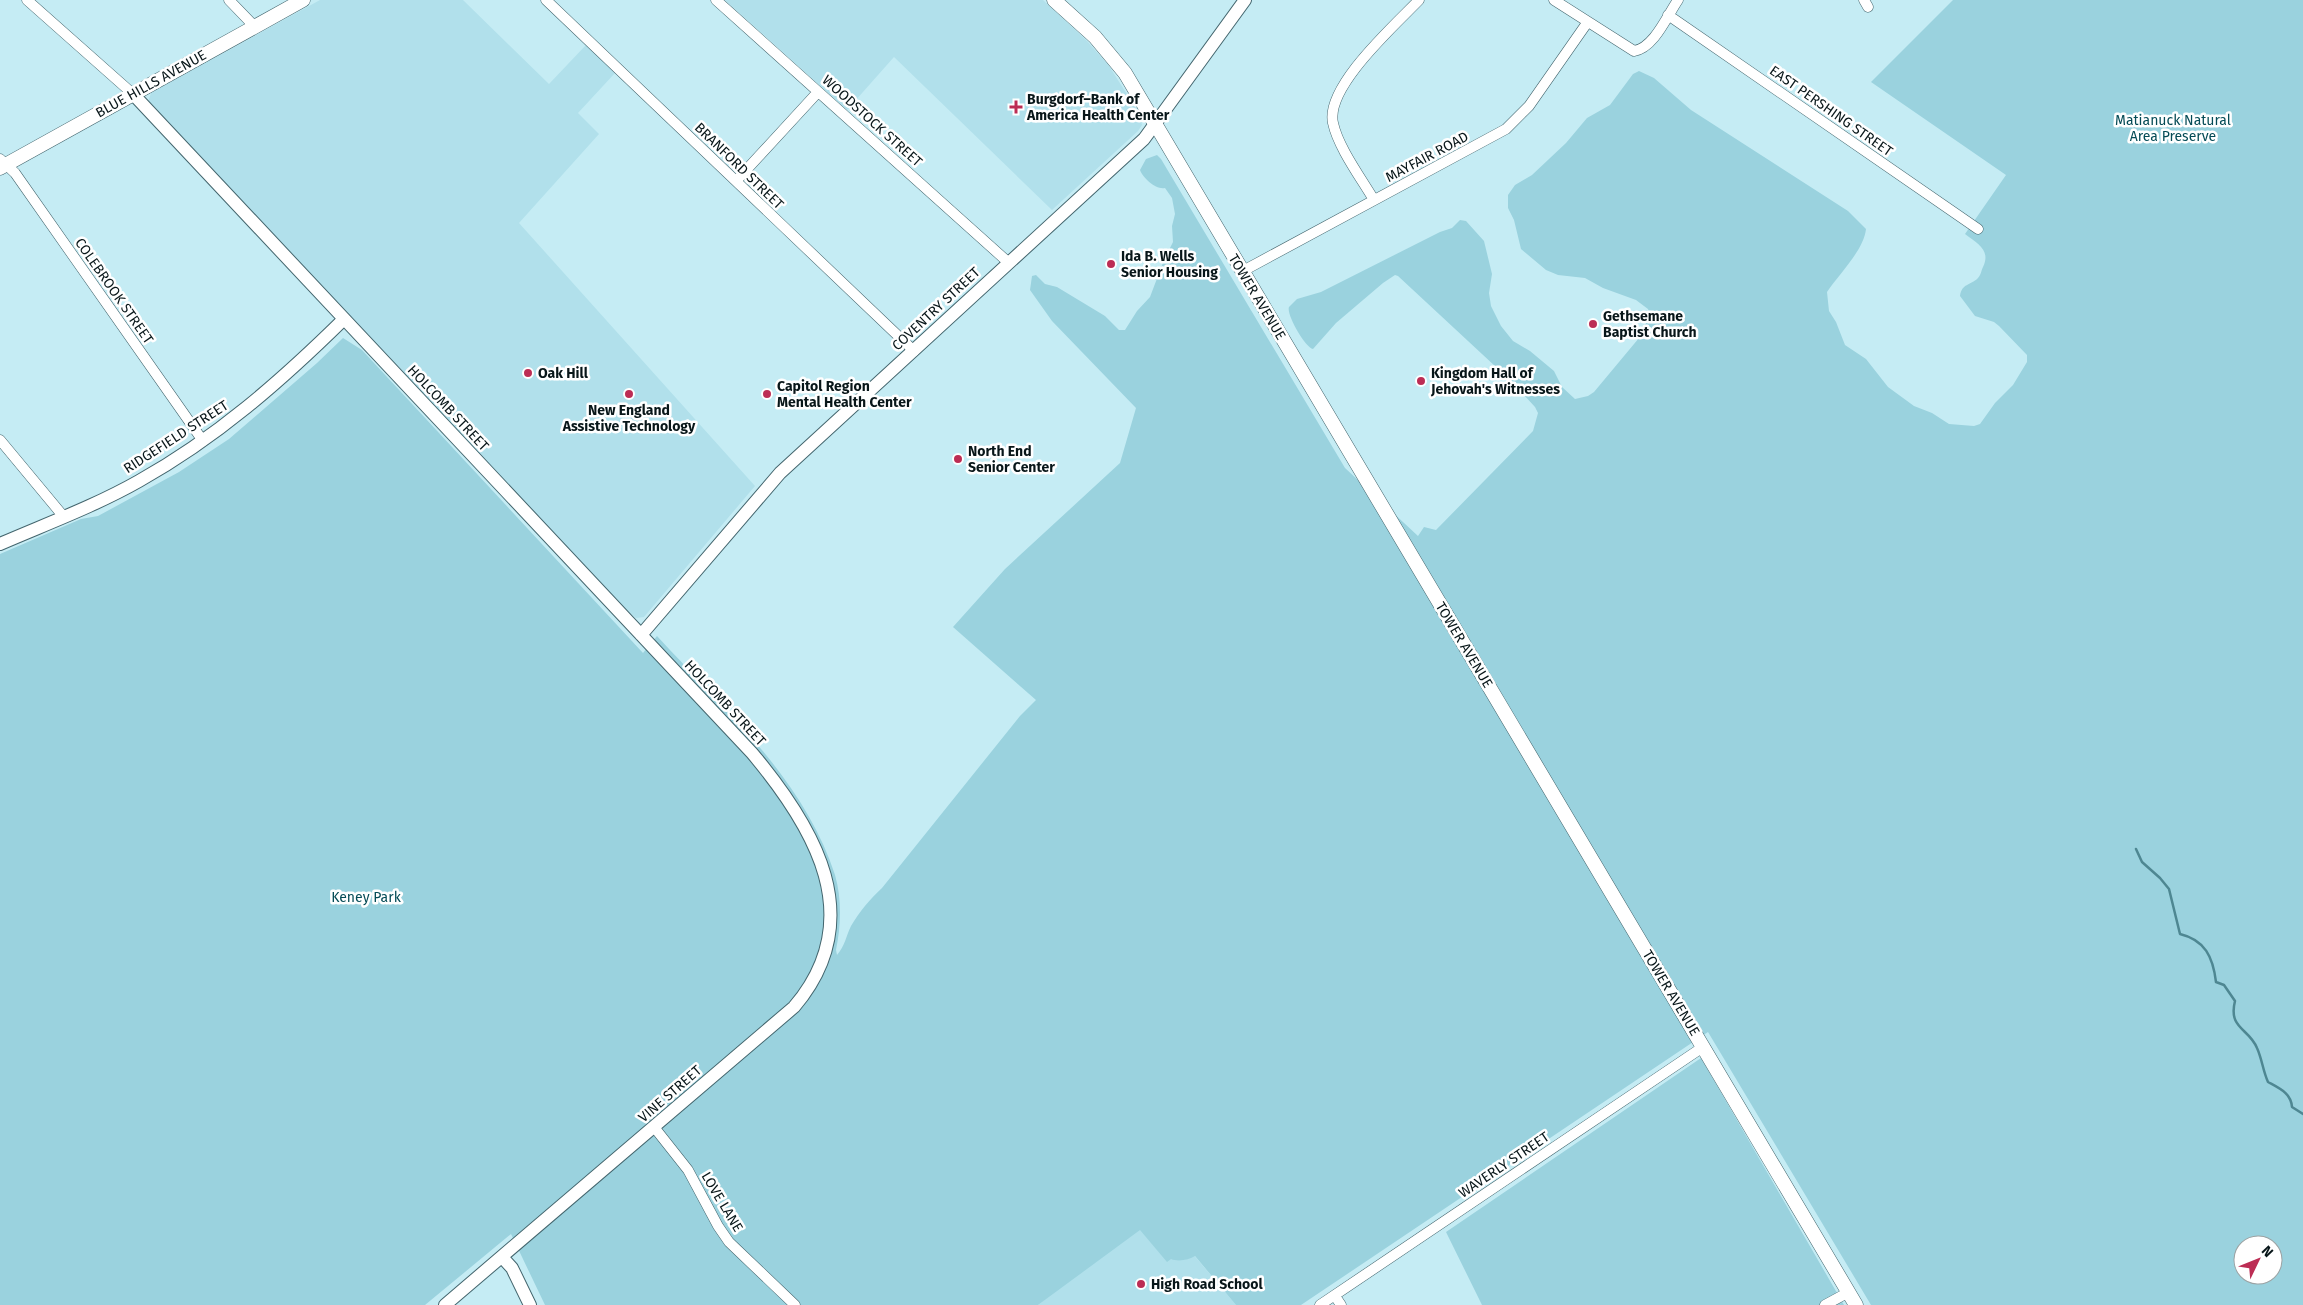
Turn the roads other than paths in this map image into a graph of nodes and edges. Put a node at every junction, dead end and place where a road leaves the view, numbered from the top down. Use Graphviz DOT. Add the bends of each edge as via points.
graph roads {
  1 [pos="26,0"];
  2 [pos="229,0"];
  3 [pos="303,0"];
  4 [pos="546,0"];
  5 [pos="716,0"];
  6 [pos="1054,0"];
  7 [pos="1245,0"];
  8 [pos="1419,0"];
  9 [pos="1554,0"];
  10 [pos="1678,0"];
  11 [pos="1668,15"];
  12 [pos="1587,23"];
  13 [pos="255,27"];
  14 [pos="818,92"];
  15 [pos="132,94"];
  16 [pos="1156,124"];
  17 [pos="2,163"];
  18 [pos="736,181"];
  19 [pos="1374,200"];
  20 [pos="1978,229"];
  21 [pos="1009,263"];
  22 [pos="1241,272"];
  23 [pos="344,319"];
  24 [pos="914,351"];
  25 [pos="0,440"];
  26 [pos="203,442"];
  27 [pos="64,517"];
  28 [pos="0,544"];
  29 [pos="641,635"];
  30 [pos="819,860"];
  31 [pos="1703,1047"];
  32 [pos="654,1127"];
  33 [pos="502,1257"];
  34 [pos="1849,1292"];
  35 [pos="1338,1300"];
  36 [pos="445,1305"];
  37 [pos="530,1305"];
  38 [pos="795,1305"];
  39 [pos="1320,1305"];
  40 [pos="1825,1305"];
  41 [pos="1856,1305"];
  1 -- 15 [label="street, HOLCOMB STREET"];
  2 -- 13 [label="street"];
  3 -- 13 [label="main road, BLUE HILLS AVENUE"];
  4 -- 18 [label="street, BRANFORD STREET"];
  5 -- 14 [label="street, WOODSTOCK STREET"];
  6 -- 16 [label="main road, TOWER AVENUE" via="1111,54"];
  7 -- 16 [label="street, COVENTRY STREET"];
  8 -- 19 [label="street" via="1352,72 1342,86 1332,113 1337,136"];
  9 -- 12 [label="street"];
  10 -- 11 [label="street"];
  11 -- 12 [label="street" via="1648,44 1642,50 1634,51"];
  11 -- 20 [label="street, EAST PERSHING STREET"];
  12 -- 19 [label="street, MAYFAIR ROAD" via="1518,120 1495,136"];
  13 -- 15 [label="main road, BLUE HILLS AVENUE"];
  14 -- 18 [label="street"];
  14 -- 21 [label="street, WOODSTOCK STREET"];
  15 -- 17 [label="main road, BLUE HILLS AVENUE"];
  15 -- 23 [label="street, HOLCOMB STREET"];
  16 -- 21 [label="street, COVENTRY STREET" via="1136,147"];
  16 -- 22 [label="main road, TOWER AVENUE"];
  17 -- 26 [label="street, COLEBROOK STREET" via="15,173"];
  18 -- 24 [label="street, BRANFORD STREET"];
  19 -- 22 [label="street, MAYFAIR ROAD"];
  21 -- 24 [label="street, COVENTRY STREET"];
  22 -- 31 [label="main road, TOWER AVENUE"];
  23 -- 26 [label="street, RIDGEFIELD STREET" via="274,386"];
  23 -- 29 [label="street, HOLCOMB STREET"];
  24 -- 29 [label="street, COVENTRY STREET" via="772,480"];
  25 -- 27 [label="street"];
  26 -- 27 [label="street, RIDGEFIELD STREET" via="138,482"];
  27 -- 28 [label="street, RIDGEFIELD STREET"];
  29 -- 30 [label="street, HOLCOMB STREET" via="761,764 800,821"];
  30 -- 32 [label="street, VINE STREET" via="830,899 830,931 820,968 808,990 770,1028"];
  31 -- 34 [label="main road, TOWER AVENUE"];
  31 -- 35 [label="street, WAVERLY STREET"];
  32 -- 33 [label="street, VINE STREET"];
  32 -- 38 [label="street, LOVE LANE" via="688,1170 729,1242"];
  33 -- 36 [label="street, VINE STREET"];
  33 -- 37 [label="street" via="512,1268"];
  34 -- 40 [label="street"];
  34 -- 41 [label="main road, TOWER AVENUE"];
  35 -- 39 [label="street, WAVERLY STREET"];
}
